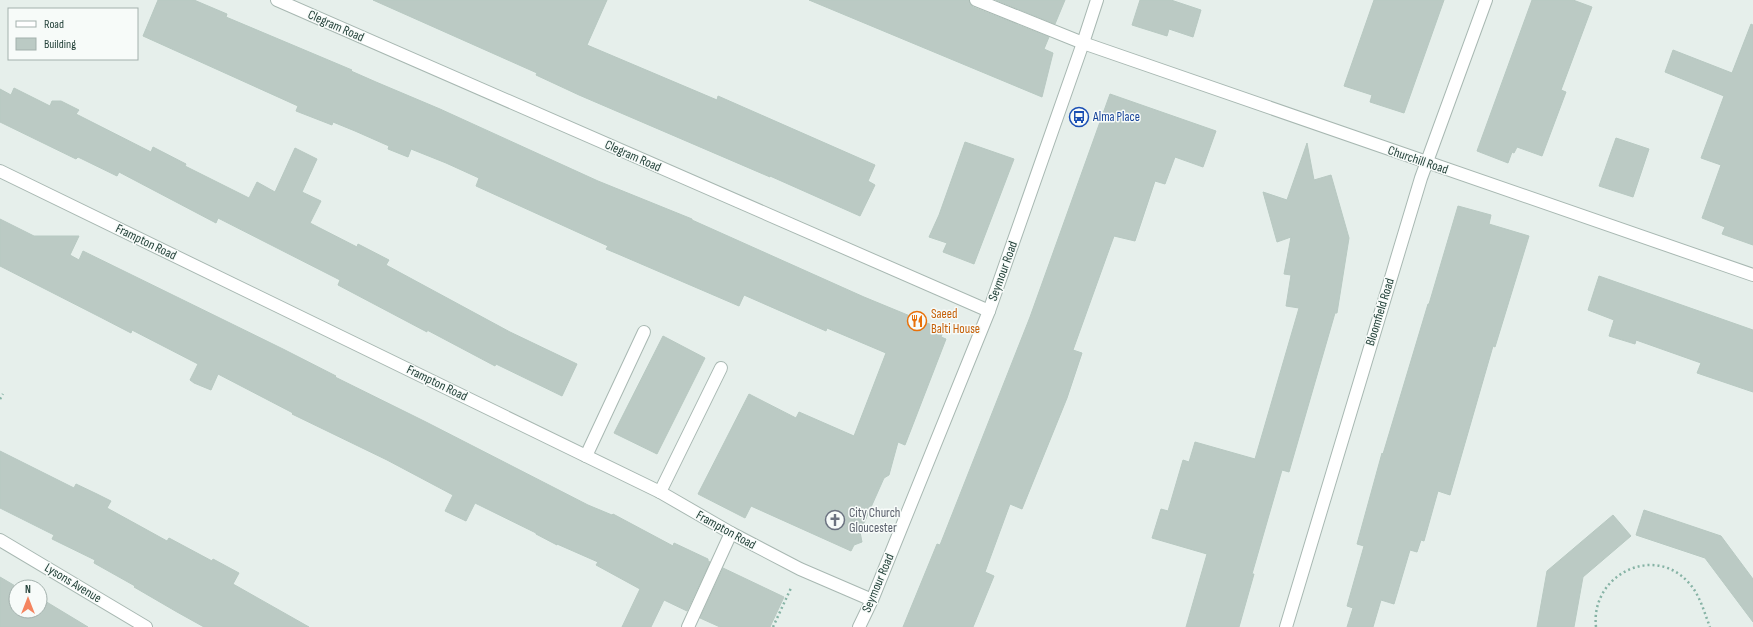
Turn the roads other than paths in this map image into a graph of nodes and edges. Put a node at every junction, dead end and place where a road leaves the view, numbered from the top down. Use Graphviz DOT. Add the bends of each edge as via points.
graph roads {
  1 [pos="277,0"];
  2 [pos="976,0"];
  3 [pos="1097,0"];
  4 [pos="1486,0"];
  5 [pos="1084,43"];
  6 [pos="1426,163"];
  7 [pos="0,171"];
  8 [pos="1753,275"];
  9 [pos="989,311"];
  10 [pos="644,332"];
  11 [pos="721,368"];
  12 [pos="586,456"];
  13 [pos="660,492"];
  14 [pos="731,533"];
  15 [pos="0,540"];
  16 [pos="872,600"];
  17 [pos="146,627"];
  18 [pos="688,627"];
  19 [pos="859,627"];
  20 [pos="1286,627"];
  1 -- 9 [label="street, Clegram Road"];
  2 -- 5 [label="street"];
  3 -- 5 [label="street, Seymour Road"];
  4 -- 6 [label="street, Bloomfield Road"];
  5 -- 6 [label="street, Churchill Road"];
  5 -- 9 [label="street, Seymour Road"];
  6 -- 8 [label="street, Churchill Road"];
  6 -- 20 [label="street, Bloomfield Road"];
  7 -- 12 [label="street, Frampton Road"];
  9 -- 16 [label="street, Seymour Road"];
  10 -- 12 [label="street"];
  11 -- 13 [label="street"];
  12 -- 13 [label="street, Frampton Road"];
  13 -- 14 [label="street, Frampton Road"];
  14 -- 16 [label="street, Frampton Road" via="800,570"];
  14 -- 18 [label="street"];
  15 -- 17 [label="street, Lysons Avenue"];
  16 -- 19 [label="street, Seymour Road"];
}
